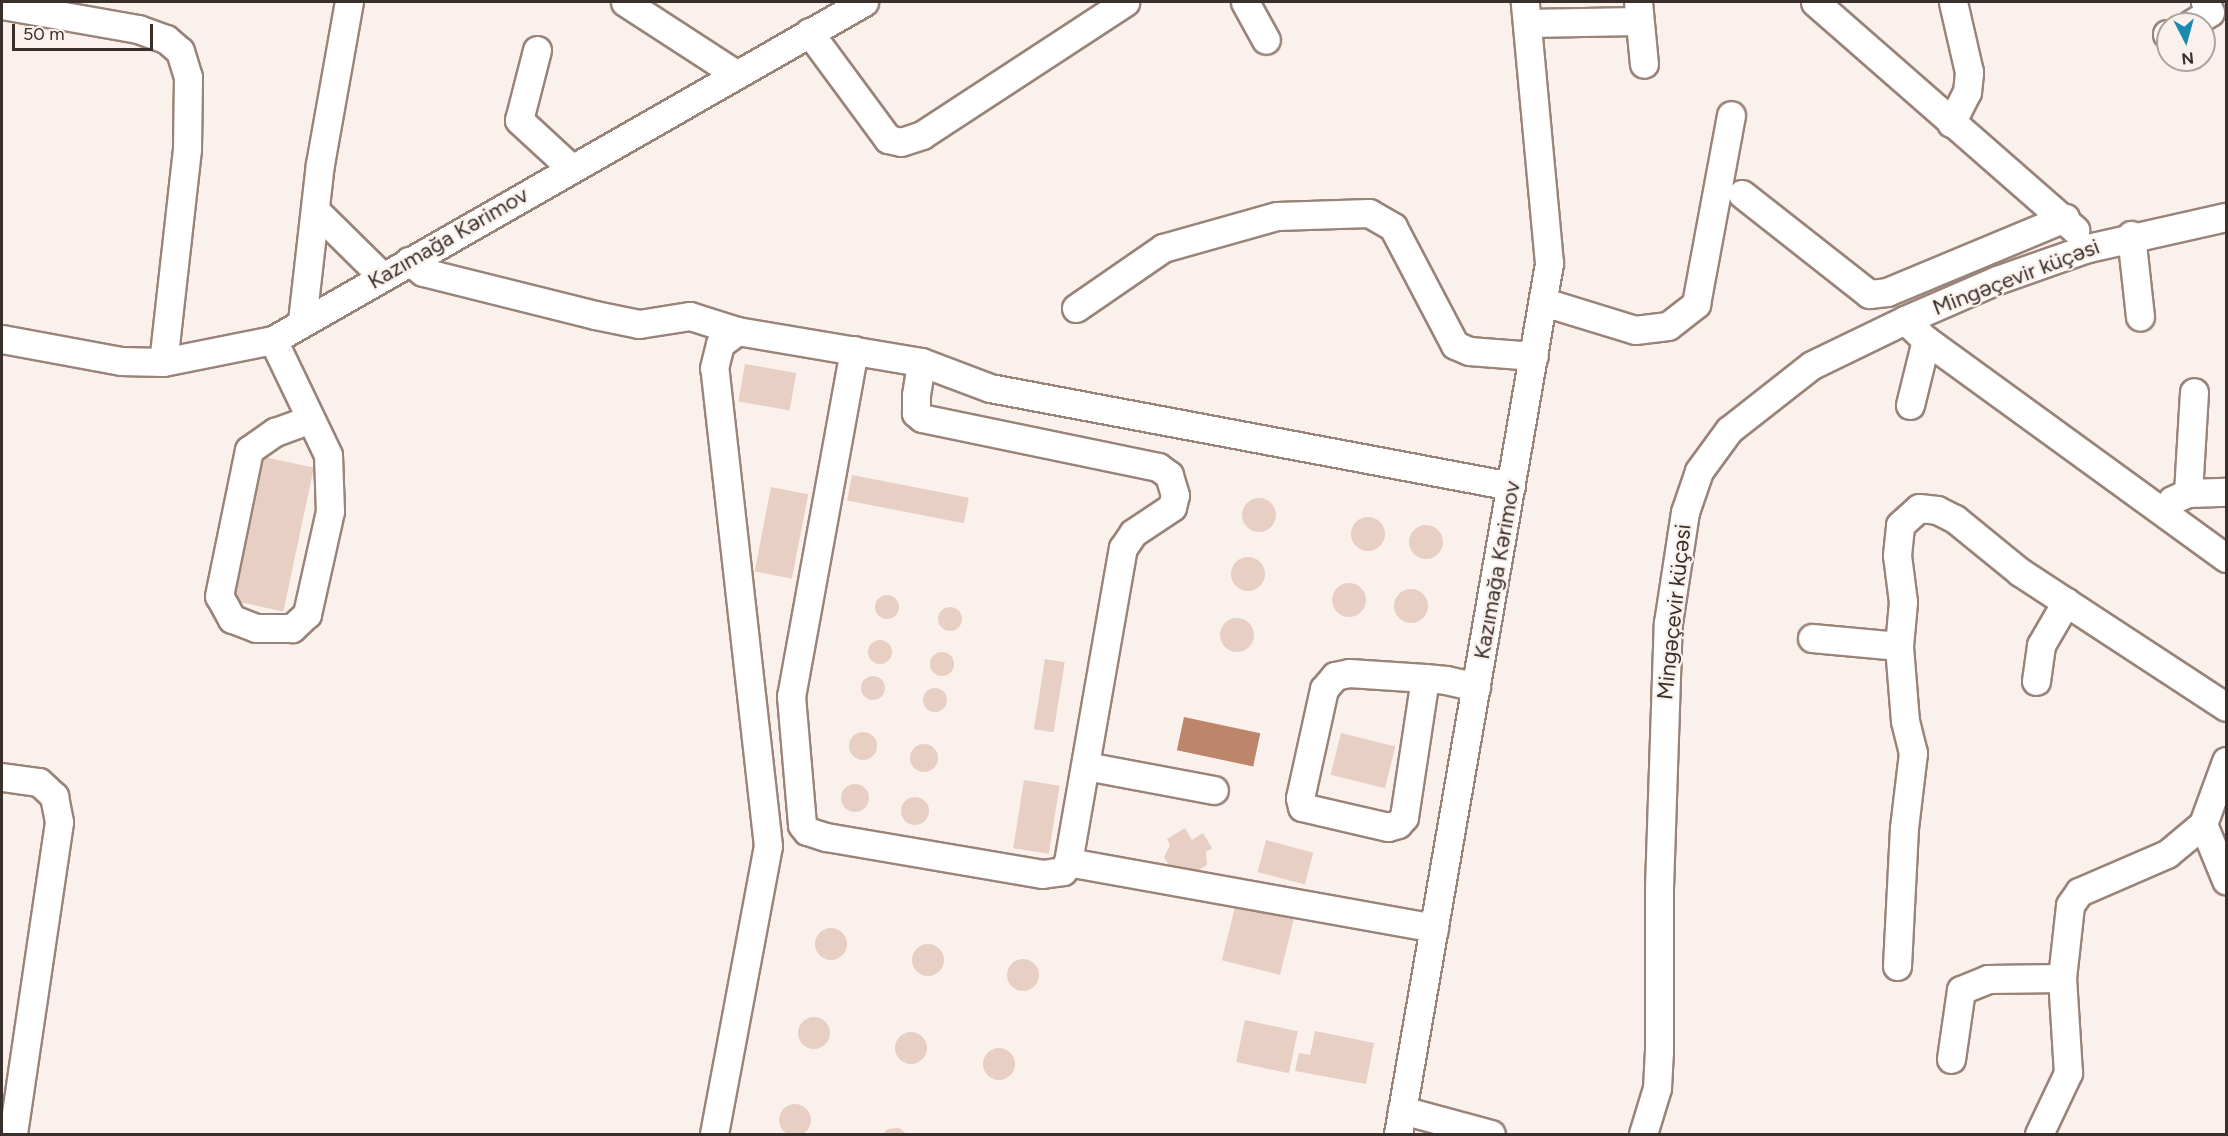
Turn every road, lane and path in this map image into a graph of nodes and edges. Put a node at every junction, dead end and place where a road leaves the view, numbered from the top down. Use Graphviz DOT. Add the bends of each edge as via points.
graph roads {
  1 [pos="349,2"];
  2 [pos="626,2"];
  3 [pos="864,2"];
  4 [pos="1125,2"];
  5 [pos="1245,2"];
  6 [pos="1815,2"];
  7 [pos="1962,4"];
  8 [pos="2,5"];
  9 [pos="1638,11"];
  10 [pos="1526,12"];
  11 [pos="810,32"];
  12 [pos="1266,40"];
  13 [pos="537,50"];
  14 [pos="1644,64"];
  15 [pos="736,74"];
  16 [pos="1731,115"];
  17 [pos="1951,123"];
  18 [pos="571,168"];
  19 [pos="1742,194"];
  20 [pos="316,211"];
  21 [pos="2226,217"];
  22 [pos="2065,218"];
  23 [pos="2131,235"];
  24 [pos="2088,248"];
  25 [pos="409,261"];
  26 [pos="382,276"];
  27 [pos="1544,302"];
  28 [pos="1076,308"];
  29 [pos="2140,318"];
  30 [pos="1905,320"];
  31 [pos="302,321"];
  32 [pos="736,331"];
  33 [pos="2,339"];
  34 [pos="273,340"];
  35 [pos="1926,340"];
  36 [pos="854,350"];
  37 [pos="1534,356"];
  38 [pos="163,362"];
  39 [pos="921,362"];
  40 [pos="2194,392"];
  41 [pos="1910,405"];
  42 [pos="310,419"];
  43 [pos="1511,486"];
  44 [pos="2226,492"];
  45 [pos="2188,493"];
  46 [pos="2157,507"];
  47 [pos="2226,558"];
  48 [pos="2066,602"];
  49 [pos="1812,638"];
  50 [pos="1899,646"];
  51 [pos="1425,678"];
  52 [pos="2036,681"];
  53 [pos="1476,687"];
  54 [pos="2226,707"];
  55 [pos="2226,762"];
  56 [pos="1086,766"];
  57 [pos="2,777"];
  58 [pos="1214,790"];
  59 [pos="2203,824"];
  60 [pos="1068,861"];
  61 [pos="2226,880"];
  62 [pos="1434,928"];
  63 [pos="1896,966"];
  64 [pos="2062,978"];
  65 [pos="1950,1059"];
  66 [pos="1400,1122"];
  67 [pos="13,1134"];
  68 [pos="714,1134"];
  69 [pos="1491,1134"];
  70 [pos="1643,1134"];
  71 [pos="2039,1134"];
  1 -- 20 [label="street"];
  2 -- 15 [label="street"];
  3 -- 11 [label="street, Kazımağa Kərimov"];
  4 -- 11 [label="street" via="922,135 901,142 888,139"];
  5 -- 12 [label="street"];
  6 -- 17 [label="street"];
  7 -- 17 [label="street" via="1969,72 1966,92"];
  8 -- 38 [label="street" via="138,29 166,39 180,51 188,77 187,149"];
  9 -- 10 [label="street"];
  9 -- 14 [label="street"];
  10 -- 27 [label="street, Kazımağa Kərimov" via="1547,225 1549,263"];
  11 -- 15 [label="street, Kazımağa Kərimov"];
  13 -- 18 [label="street" via="519,120"];
  15 -- 18 [label="street, Kazımağa Kərimov"];
  16 -- 27 [label="street" via="1696,304 1668,326 1635,330"];
  17 -- 22 [label="street"];
  18 -- 25 [label="street, Kazımağa Kərimov"];
  19 -- 22 [label="street" via="1869,294 1887,292"];
  20 -- 26 [label="street"];
  20 -- 31 [label="street"];
  21 -- 23 [label="street, Mingəçevir küçəsi"];
  22 -- 24 [label="street"];
  23 -- 24 [label="street, Mingəçevir küçəsi"];
  23 -- 29 [label="street"];
  24 -- 30 [label="street, Mingəçevir küçəsi" via="1996,280"];
  25 -- 26 [label="street, Kazımağa Kərimov"];
  25 -- 32 [label="street" via="423,272 595,315 639,324 690,316"];
  26 -- 31 [label="street, Kazımağa Kərimov"];
  27 -- 37 [label="street, Kazımağa Kərimov"];
  28 -- 37 [label="street" via="1163,248 1277,216 1369,213 1393,227 1455,345 1469,351"];
  30 -- 35 [label="street"];
  30 -- 70 [label="street, Mingəçevir küçəsi" via="1812,365 1729,430 1700,471 1685,512 1668,623 1664,697 1657,1088"];
  31 -- 34 [label="street, Kazımağa Kərimov"];
  32 -- 36 [label="street"];
  32 -- 68 [label="street" via="720,344 714,368 768,846"];
  33 -- 38 [label="street, Kazımağa Kərimov" via="121,361"];
  34 -- 38 [label="street, Kazımağa Kərimov"];
  34 -- 42 [label="street"];
  35 -- 41 [label="street"];
  35 -- 46 [label="street"];
  36 -- 39 [label="street"];
  36 -- 60 [label="street" via="791,696 802,825 807,831 826,837 1042,874 1063,871"];
  37 -- 43 [label="street, Kazımağa Kərimov"];
  39 -- 43 [label="street" via="990,388"];
  39 -- 56 [label="street" via="916,413 922,418 1158,467 1169,475 1176,501 1133,533 1123,548"];
  40 -- 45 [label="street"];
  42 -- 42 [label="street" via="328,455 330,511 307,614 292,628 256,628 232,619 219,596 249,450 275,432"];
  43 -- 53 [label="street, Kazımağa Kərimov"];
  44 -- 45 [label="street"];
  45 -- 46 [label="street"];
  46 -- 47 [label="street"];
  48 -- 50 [label="street" via="2020,572 1955,519 1937,510 1919,508 1900,525 1897,555 1903,602"];
  48 -- 52 [label="street" via="2041,645"];
  48 -- 54 [label="street"];
  49 -- 50 [label="street"];
  50 -- 63 [label="street" via="1905,721 1913,753 1904,828"];
  51 -- 51 [label="street" via="1335,676 1324,689 1300,798 1302,807 1388,827 1398,824 1404,817"];
  51 -- 53 [label="street"];
  53 -- 62 [label="street, Kazımağa Kərimov"];
  55 -- 59 [label="street"];
  56 -- 58 [label="street"];
  56 -- 60 [label="street"];
  57 -- 67 [label="street" via="39,782 54,796 59,822"];
  59 -- 61 [label="street"];
  59 -- 64 [label="street" via="2167,854 2079,892 2070,905"];
  60 -- 62 [label="street"];
  62 -- 66 [label="street, Kazımağa Kərimov"];
  64 -- 65 [label="street" via="1988,979 1961,990"];
  64 -- 71 [label="street" via="2068,1073"];
  66 -- 69 [label="street"];
}
